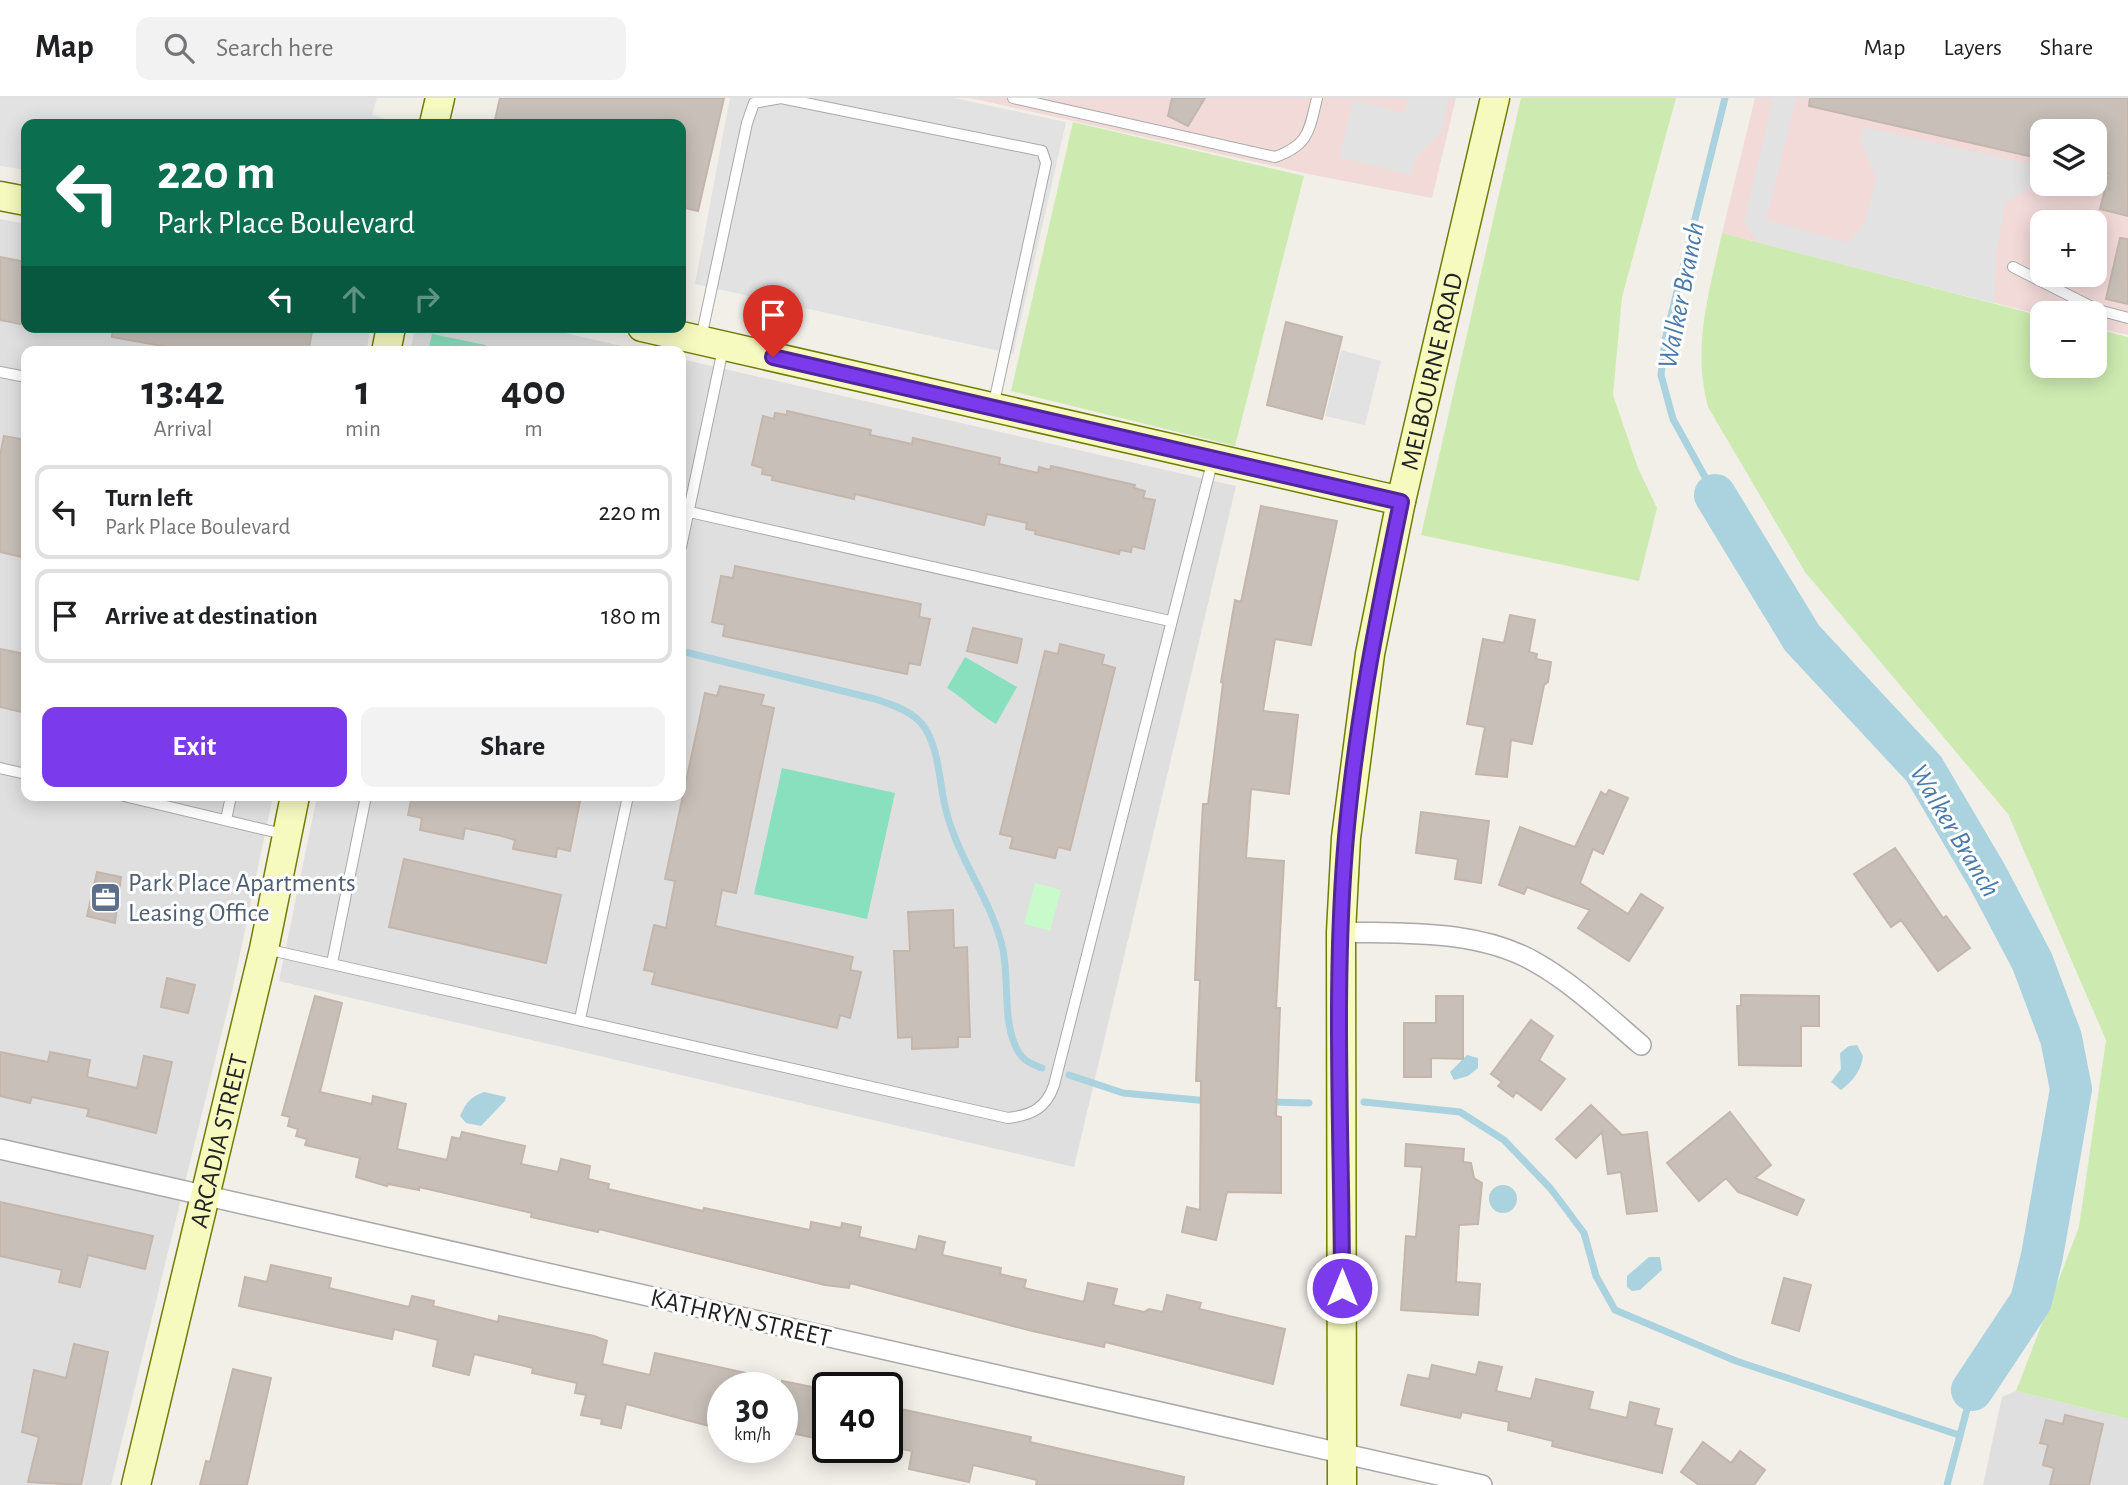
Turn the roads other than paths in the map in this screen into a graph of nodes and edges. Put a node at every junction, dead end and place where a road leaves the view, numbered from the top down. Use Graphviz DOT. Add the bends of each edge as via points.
graph roads {
  1 [pos="440,98"];
  2 [pos="1013,98"];
  3 [pos="1317,98"];
  4 [pos="1495,98"];
  5 [pos="435,119"];
  6 [pos="0,196"];
  7 [pos="21,200"];
  8 [pos="2012,267"];
  9 [pos="2128,318"];
  10 [pos="668,333"];
  11 [pos="712,343"];
  12 [pos="0,372"];
  13 [pos="21,376"];
  14 [pos="993,407"];
  15 [pos="1213,458"];
  16 [pos="1401,502"];
  17 [pos="686,505"];
  18 [pos="686,511"];
  19 [pos="1170,621"];
  20 [pos="0,768"];
  21 [pos="21,773"];
  22 [pos="145,801"];
  23 [pos="230,801"];
  24 [pos="294,801"];
  25 [pos="365,801"];
  26 [pos="627,801"];
  27 [pos="226,820"];
  28 [pos="287,835"];
  29 [pos="1341,932"];
  30 [pos="264,949"];
  31 [pos="332,963"];
  32 [pos="580,1019"];
  33 [pos="1641,1045"];
  34 [pos="0,1149"];
  35 [pos="205,1195"];
  36 [pos="1343,1452"];
  37 [pos="135,1485"];
  38 [pos="1342,1485"];
  39 [pos="1482,1485"];
  1 -- 5 [label="street"];
  2 -- 3 [label="lane" via="1275,157 1295,150 1309,134"];
  4 -- 16 [label="street, MELBOURNE ROAD"];
  6 -- 7 [label="street"];
  8 -- 9 [label="lane" via="2098,310"];
  10 -- 11 [label="street"];
  11 -- 14 [label="street"];
  11 -- 14 [label="lane" via="744,136 754,103 781,98 1042,150 1046,163"];
  11 -- 17 [label="lane"];
  12 -- 13 [label="lane"];
  14 -- 15 [label="street"];
  15 -- 16 [label="street"];
  15 -- 19 [label="lane"];
  16 -- 29 [label="street, MELBOURNE ROAD" via="1357,739"];
  18 -- 19 [label="lane"];
  19 -- 32 [label="lane" via="1054,1085 1049,1100 1039,1109 1008,1118"];
  20 -- 21 [label="lane"];
  22 -- 27 [label="lane"];
  23 -- 27 [label="lane"];
  24 -- 28 [label="street, ARCADIA STREET"];
  25 -- 31 [label="lane"];
  26 -- 32 [label="lane"];
  27 -- 28 [label="lane"];
  28 -- 30 [label="street, ARCADIA STREET"];
  29 -- 33 [label="street" via="1452,937 1507,950 1557,977"];
  29 -- 36 [label="street, MELBOURNE ROAD"];
  30 -- 31 [label="lane"];
  30 -- 35 [label="street, ARCADIA STREET"];
  31 -- 32 [label="lane"];
  34 -- 35 [label="street, KATHRYN STREET"];
  35 -- 36 [label="street, KATHRYN STREET"];
  35 -- 37 [label="street, ARCADIA STREET"];
  36 -- 38 [label="street, MELBOURNE ROAD"];
  36 -- 39 [label="street, KATHRYN STREET"];
}
